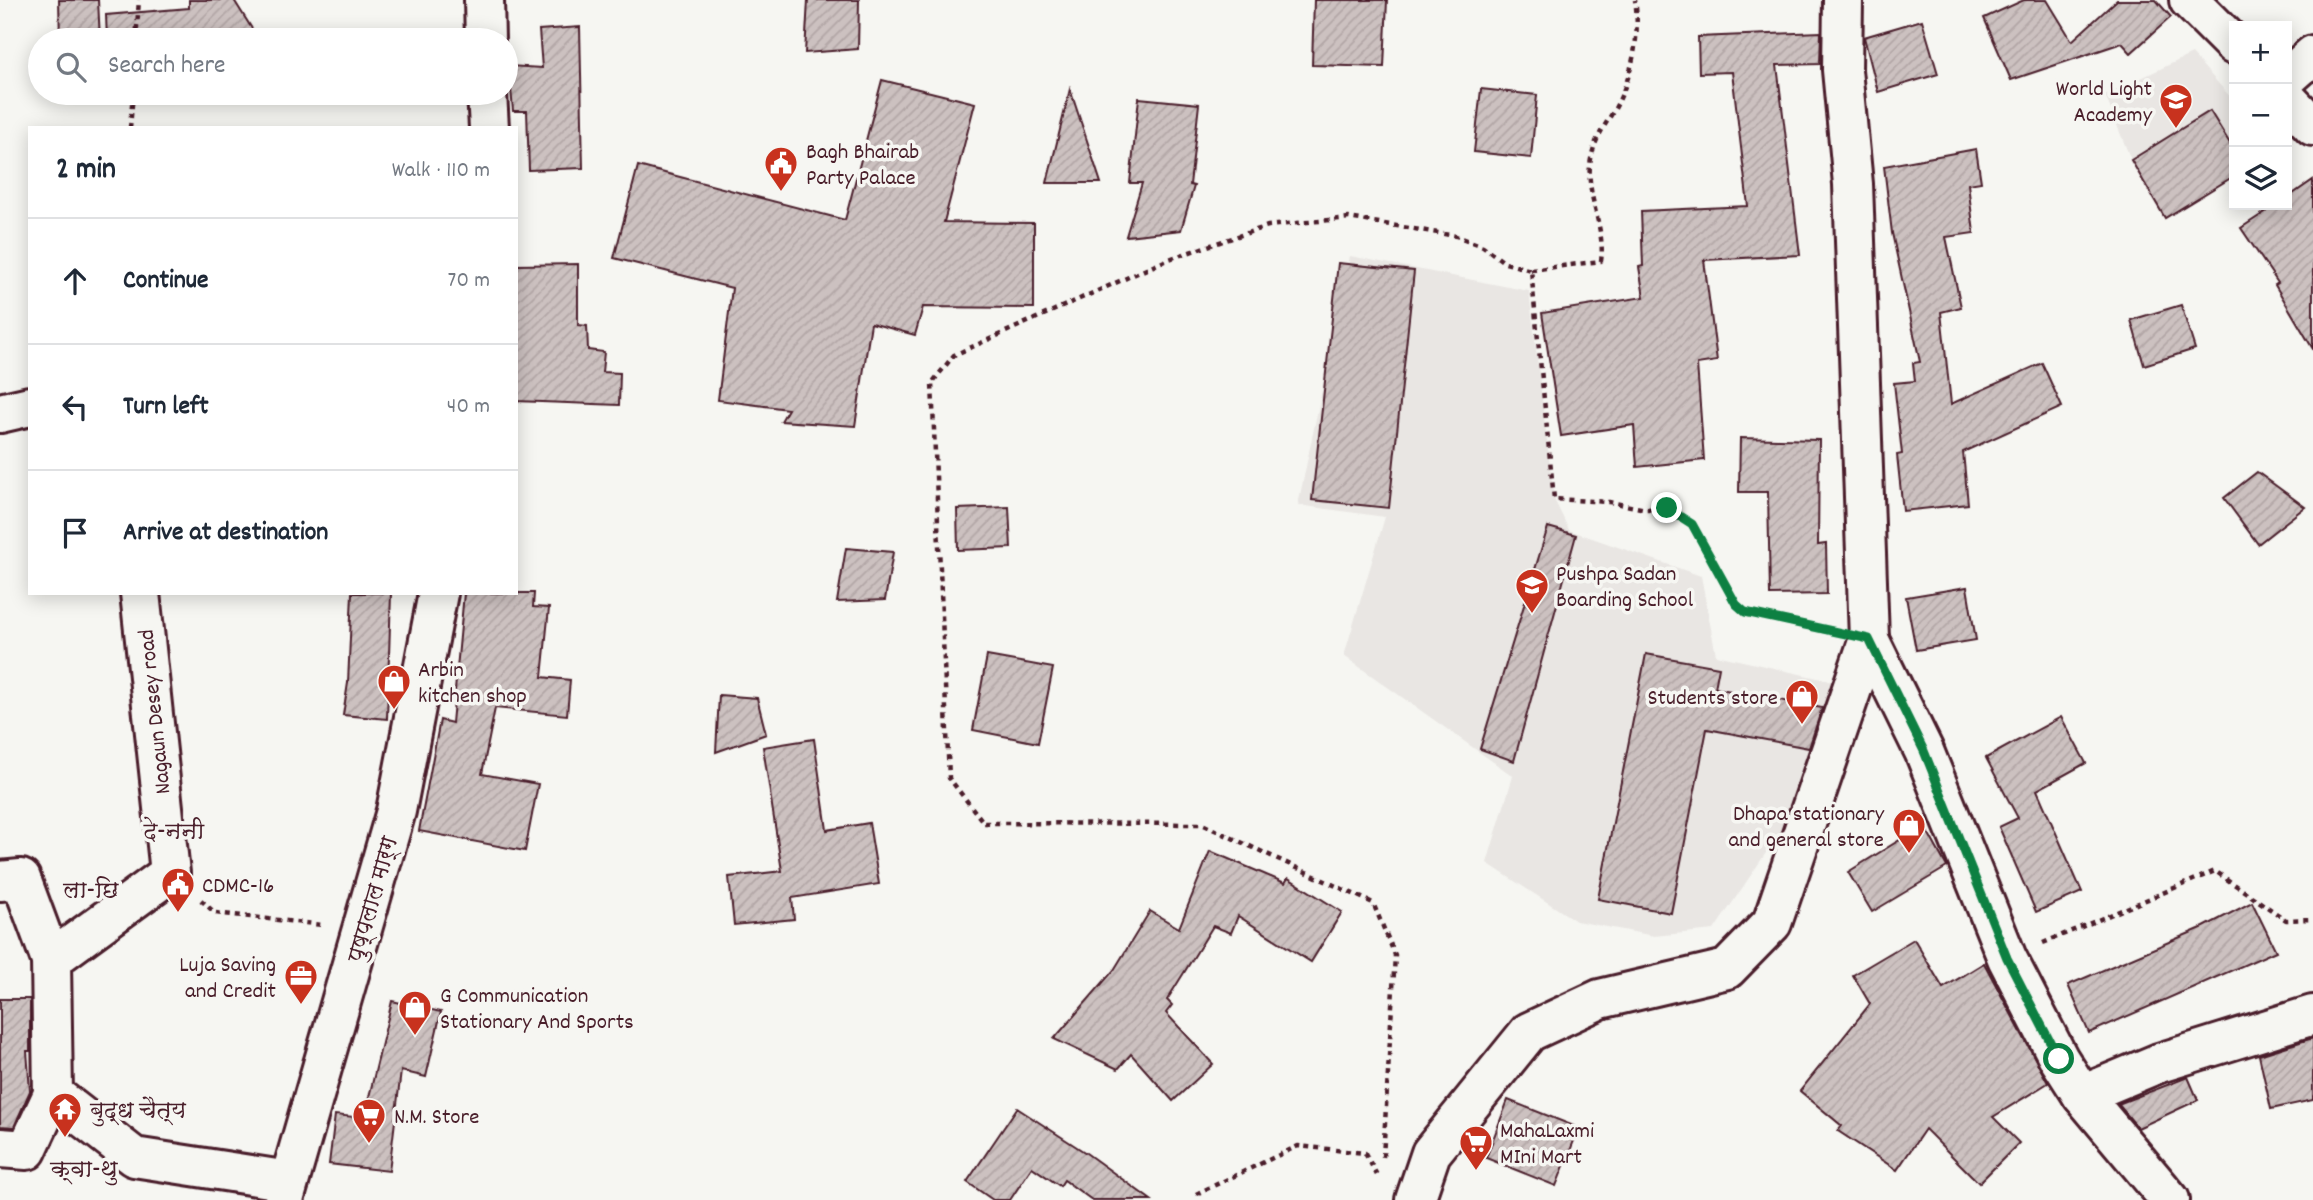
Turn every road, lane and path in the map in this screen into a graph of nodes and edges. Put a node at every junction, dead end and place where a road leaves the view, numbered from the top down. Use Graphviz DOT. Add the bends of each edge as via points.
graph roads {
  1 [pos="139,0"];
  2 [pos="484,0"];
  3 [pos="1636,0"];
  4 [pos="1843,0"];
  5 [pos="2189,0"];
  6 [pos="137,28"];
  7 [pos="485,28"];
  8 [pos="2229,40"];
  9 [pos="2313,55"];
  10 [pos="2292,74"];
  11 [pos="2292,104"];
  12 [pos="132,105"];
  13 [pos="488,105"];
  14 [pos="130,126"];
  15 [pos="489,126"];
  16 [pos="2313,126"];
  17 [pos="1531,270"];
  18 [pos="28,406"];
  19 [pos="0,413"];
  20 [pos="141,595"];
  21 [pos="438,595"];
  22 [pos="1869,639"];
  23 [pos="170,873"];
  24 [pos="0,881"];
  25 [pos="2313,919"];
  26 [pos="362,930"];
  27 [pos="2007,958"];
  28 [pos="51,960"];
  29 [pos="2313,1015"];
  30 [pos="53,1094"];
  31 [pos="2082,1096"];
  32 [pos="0,1149"];
  33 [pos="286,1191"];
  34 [pos="1398,1192"];
  35 [pos="1196,1194"];
  36 [pos="2170,1200"];
  1 -- 6 [label="path"];
  2 -- 7 [label="street"];
  3 -- 17 [label="path" via="1638,22 1630,68 1621,97 1598,132 1589,172 1604,242 1601,261"];
  4 -- 22 [label="street" via="1842,70 1853,184"];
  5 -- 8 [label="street"];
  9 -- 10 [label="street"];
  11 -- 16 [label="street"];
  12 -- 14 [label="path"];
  13 -- 15 [label="street"];
  17 -- 22 [label="path" via="1554,499 1667,508 1692,524 1736,604 1745,612"];
  17 -- 34 [label="path" via="1505,263 1482,246 1456,236 1349,218 1268,226 1169,259 954,355 932,383 949,778 984,823 1202,824 1373,903 1395,955"];
  18 -- 19 [label="street"];
  20 -- 23 [label="street, Nagaun Desey road"];
  21 -- 26 [label="street, पुष्पलाल मार्ग" via="396,811"];
  22 -- 27 [label="street" via="1924,751"];
  22 -- 34 [label="street" via="1772,923 1727,969 1600,999 1529,1032"];
  23 -- 26 [label="path" via="215,913"];
  23 -- 28 [label="street"];
  24 -- 28 [label="street" via="21,879"];
  25 -- 27 [label="path" via="2286,920 2215,871"];
  26 -- 33 [label="street, पुष्पलाल मार्ग"];
  27 -- 31 [label="street"];
  28 -- 30 [label="street"];
  29 -- 31 [label="street" via="2159,1063"];
  30 -- 32 [label="street" via="27,1150"];
  30 -- 33 [label="street" via="134,1157"];
  31 -- 36 [label="street"];
  34 -- 35 [label="path" via="1365,1153 1298,1146"];
}
